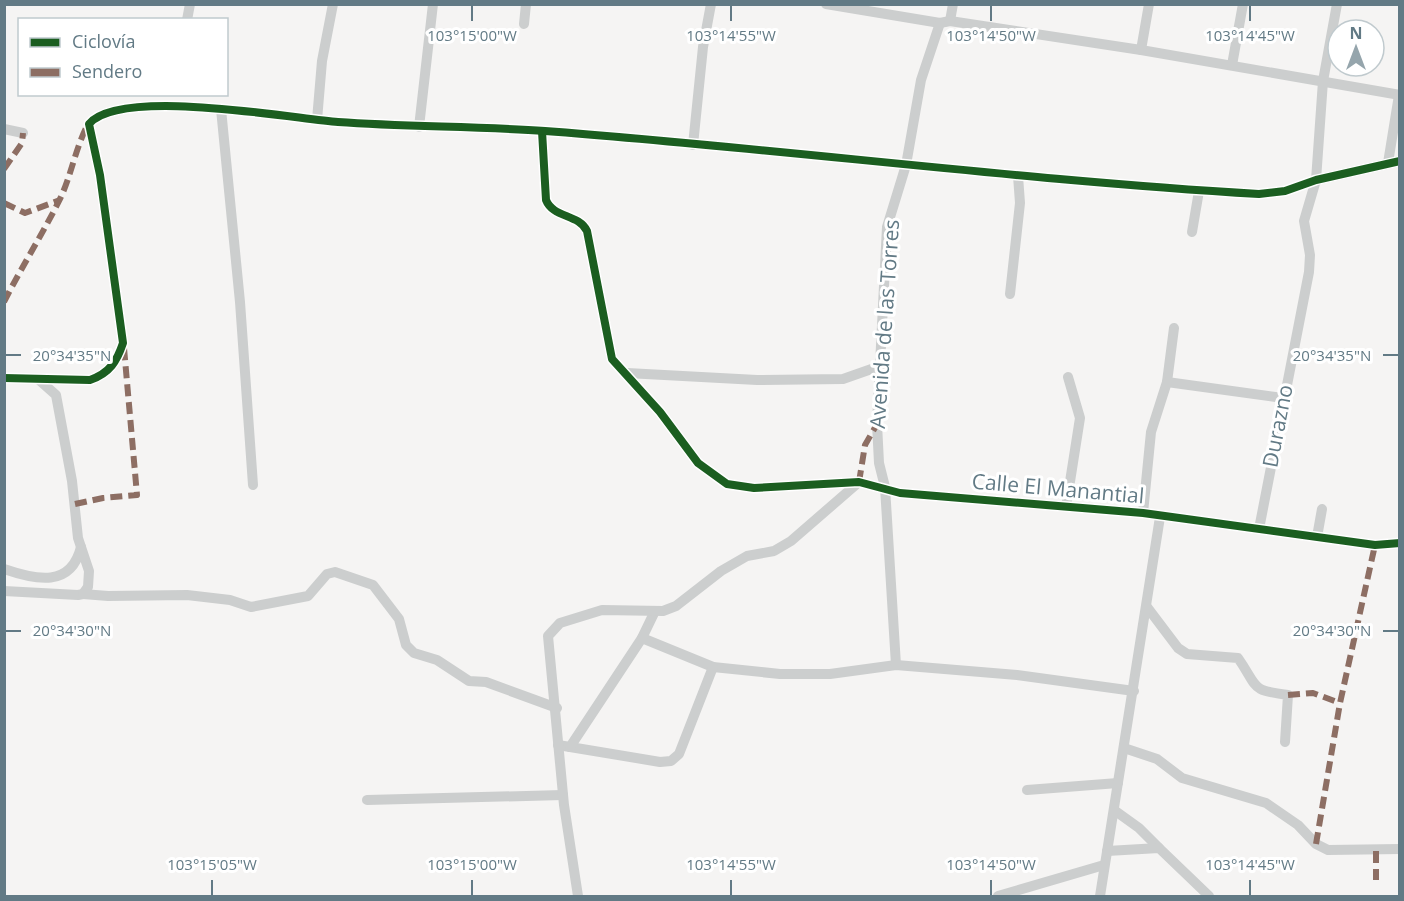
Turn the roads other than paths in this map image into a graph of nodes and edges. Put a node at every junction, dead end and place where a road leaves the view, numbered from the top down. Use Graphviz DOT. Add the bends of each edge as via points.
graph roads {
  1 [pos="333,4"];
  2 [pos="433,4"];
  3 [pos="525,4"];
  4 [pos="711,4"];
  5 [pos="826,4"];
  6 [pos="953,4"];
  7 [pos="1149,4"];
  8 [pos="1243,4"];
  9 [pos="1337,4"];
  10 [pos="945,22"];
  11 [pos="524,24"];
  12 [pos="1141,50"];
  13 [pos="1232,65"];
  14 [pos="1323,81"];
  15 [pos="1399,95"];
  16 [pos="167,96"];
  17 [pos="164,106"];
  18 [pos="221,109"];
  19 [pos="317,120"];
  20 [pos="419,127"];
  21 [pos="4,129"];
  22 [pos="542,131"];
  23 [pos="24,133"];
  24 [pos="693,145"];
  25 [pos="1394,162"];
  26 [pos="906,165"];
  27 [pos="1018,176"];
  28 [pos="1316,180"];
  29 [pos="1199,191"];
  30 [pos="1192,232"];
  31 [pos="1010,294"];
  32 [pos="1174,328"];
  33 [pos="880,366"];
  34 [pos="627,374"];
  35 [pos="1068,377"];
  36 [pos="4,378"];
  37 [pos="38,379"];
  38 [pos="76,380"];
  39 [pos="1167,382"];
  40 [pos="56,394"];
  41 [pos="1283,398"];
  42 [pos="859,482"];
  43 [pos="253,485"];
  44 [pos="885,487"];
  45 [pos="1066,507"];
  46 [pos="1322,509"];
  47 [pos="1143,513"];
  48 [pos="1160,517"];
  49 [pos="1259,529"];
  50 [pos="1317,537"];
  51 [pos="1400,543"];
  52 [pos="81,547"];
  53 [pos="4,569"];
  54 [pos="4,591"];
  55 [pos="84,594"];
  56 [pos="1147,607"];
  57 [pos="655,611"];
  58 [pos="642,638"];
  59 [pos="896,665"];
  60 [pos="713,667"];
  61 [pos="1134,691"];
  62 [pos="556,708"];
  63 [pos="1285,742"];
  64 [pos="558,745"];
  65 [pos="570,747"];
  66 [pos="1124,748"];
  67 [pos="1118,783"];
  68 [pos="1027,790"];
  69 [pos="563,795"];
  70 [pos="367,800"];
  71 [pos="1114,810"];
  72 [pos="1159,848"];
  73 [pos="1400,849"];
  74 [pos="1107,851"];
  75 [pos="1104,865"];
  76 [pos="578,897"];
  77 [pos="998,897"];
  78 [pos="1100,897"];
  79 [pos="1209,897"];
  1 -- 19 [label="street" via="322,61"];
  2 -- 20 [label="street"];
  3 -- 11 [label="street"];
  4 -- 24 [label="street"];
  5 -- 10 [label="street"];
  6 -- 10 [label="street, Avenida de las Torres"];
  7 -- 12 [label="street"];
  8 -- 13 [label="street"];
  9 -- 14 [label="street, Durazno"];
  10 -- 12 [label="street"];
  10 -- 26 [label="street, Avenida de las Torres" via="921,80"];
  12 -- 13 [label="street"];
  13 -- 14 [label="street"];
  14 -- 15 [label="street"];
  14 -- 28 [label="street, Durazno"];
  15 -- 25 [label="street"];
  16 -- 17 [label="street"];
  17 -- 18 [label="street"];
  17 -- 38 [label="street" via="126,107 94,118 88,124 100,175 123,343 117,361 101,376"];
  18 -- 19 [label="street"];
  18 -- 43 [label="street"];
  19 -- 20 [label="street"];
  20 -- 22 [label="street"];
  21 -- 23 [label="street"];
  22 -- 24 [label="street"];
  22 -- 34 [label="street" via="548,205 585,227 610,355"];
  24 -- 26 [label="street"];
  25 -- 28 [label="street"];
  26 -- 27 [label="street"];
  26 -- 33 [label="street, Avenida de las Torres" via="887,227"];
  27 -- 29 [label="street"];
  27 -- 31 [label="street" via="1020,203"];
  28 -- 29 [label="street" via="1286,191 1259,194"];
  28 -- 41 [label="street, Durazno" via="1304,221 1309,272"];
  29 -- 30 [label="street"];
  32 -- 39 [label="street"];
  33 -- 34 [label="street" via="850,379 757,380"];
  33 -- 44 [label="street, Avenida de las Torres" via="877,424"];
  34 -- 42 [label="street, Calle El Manantial" via="698,463 716,478 734,486 754,488"];
  35 -- 45 [label="street" via="1080,418"];
  36 -- 37 [label="street"];
  37 -- 38 [label="street"];
  37 -- 40 [label="street"];
  38 -- 40 [label="street"];
  39 -- 41 [label="street"];
  39 -- 47 [label="street" via="1151,432"];
  40 -- 52 [label="street"];
  41 -- 49 [label="street, Durazno"];
  42 -- 44 [label="street, Calle El Manantial"];
  42 -- 57 [label="street" via="791,541 774,551 747,556 676,606"];
  44 -- 45 [label="street, Calle El Manantial" via="900,493"];
  44 -- 59 [label="street, Avenida de las Torres"];
  45 -- 47 [label="street, Calle El Manantial"];
  46 -- 50 [label="street"];
  47 -- 48 [label="street, Calle El Manantial"];
  48 -- 49 [label="street, Calle El Manantial"];
  48 -- 56 [label="street"];
  49 -- 50 [label="street, Calle El Manantial"];
  50 -- 51 [label="street, Calle El Manantial"];
  52 -- 53 [label="street" via="71,569 59,575 42,578"];
  52 -- 55 [label="street" via="88,571"];
  54 -- 55 [label="street"];
  55 -- 62 [label="street" via="187,595 230,600 251,607 308,596 327,574 335,572 373,585 399,619 406,645 414,653 438,660 469,681 486,682"];
  56 -- 61 [label="street"];
  56 -- 63 [label="street" via="1187,654 1238,658 1253,686 1262,692 1288,695"];
  57 -- 58 [label="street"];
  57 -- 62 [label="street" via="602,610 560,622 553,628 548,636"];
  58 -- 60 [label="street"];
  58 -- 65 [label="street"];
  59 -- 60 [label="street" via="830,674"];
  59 -- 61 [label="street" via="1017,675"];
  60 -- 65 [label="street" via="679,754 672,761"];
  61 -- 66 [label="street"];
  62 -- 64 [label="street"];
  64 -- 65 [label="street"];
  64 -- 69 [label="street"];
  66 -- 67 [label="street"];
  66 -- 73 [label="street" via="1157,759 1182,778 1266,803 1328,850"];
  67 -- 68 [label="street"];
  67 -- 71 [label="street"];
  69 -- 70 [label="street"];
  69 -- 76 [label="street"];
  71 -- 72 [label="street" via="1140,828"];
  71 -- 74 [label="street"];
  72 -- 74 [label="street"];
  72 -- 79 [label="street"];
  74 -- 75 [label="street"];
  75 -- 77 [label="street"];
  75 -- 78 [label="street"];
}
